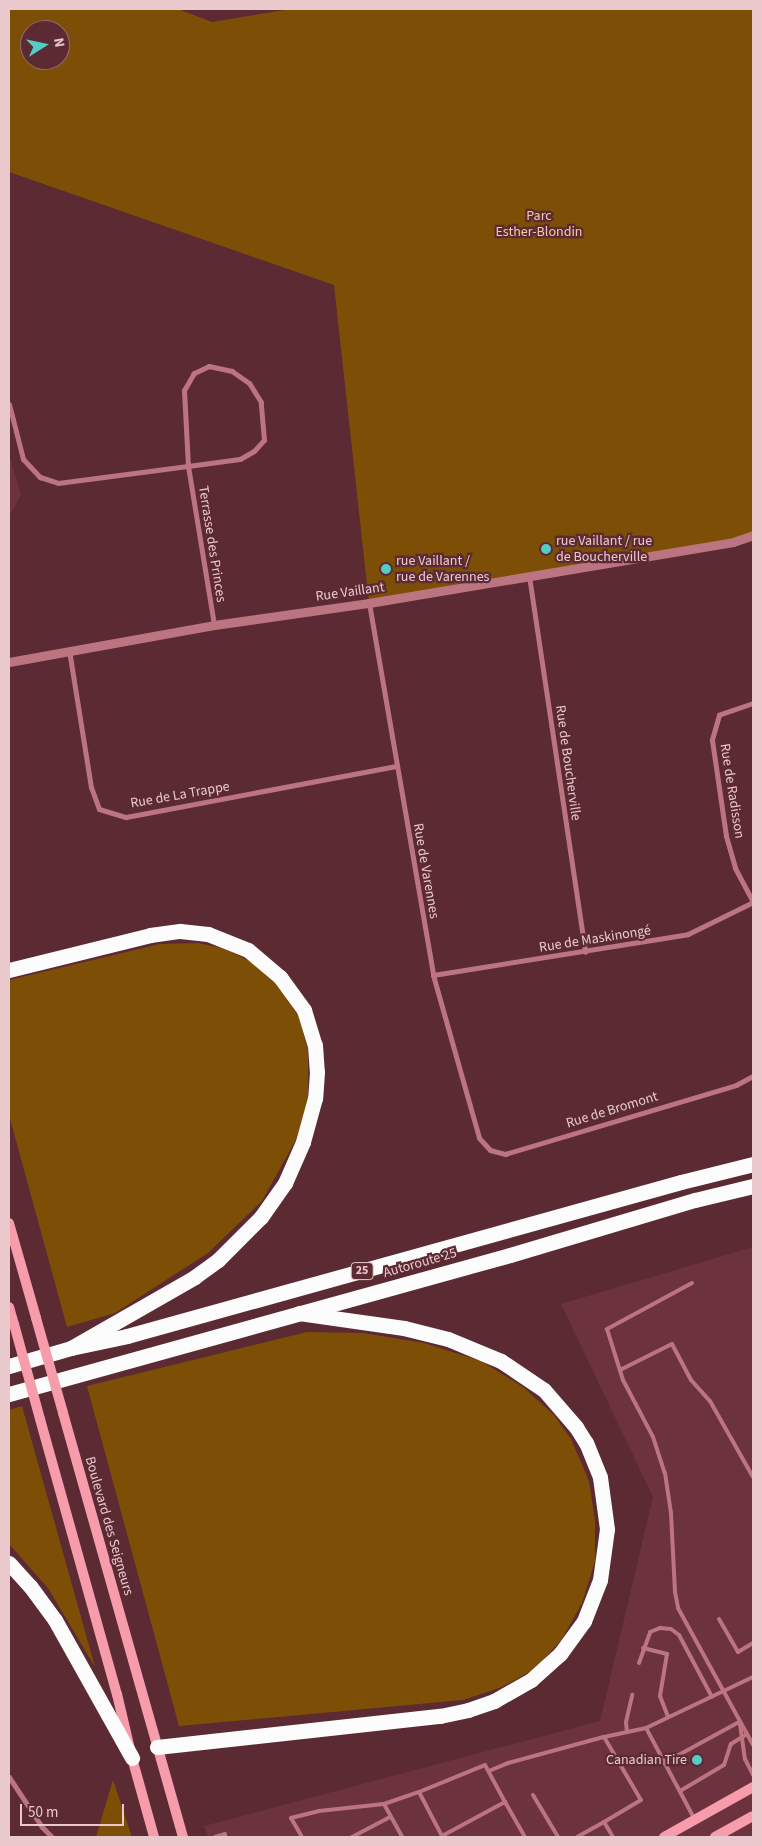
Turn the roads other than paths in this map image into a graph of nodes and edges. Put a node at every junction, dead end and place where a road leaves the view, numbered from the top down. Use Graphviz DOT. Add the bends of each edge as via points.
graph roads {
  1 [pos="9,404"];
  2 [pos="188,466"];
  3 [pos="753,535"];
  4 [pos="530,576"];
  5 [pos="370,603"];
  6 [pos="214,625"];
  7 [pos="69,650"];
  8 [pos="9,662"];
  9 [pos="753,703"];
  10 [pos="396,766"];
  11 [pos="753,902"];
  12 [pos="585,952"];
  13 [pos="9,970"];
  14 [pos="433,975"];
  15 [pos="753,1076"];
  16 [pos="479,1138"];
  17 [pos="753,1157"];
  18 [pos="753,1164"];
  19 [pos="681,1182"];
  20 [pos="753,1186"];
  21 [pos="9,1223"];
  22 [pos="692,1282"];
  23 [pos="9,1307"];
  24 [pos="298,1313"];
  25 [pos="70,1348"];
  26 [pos="9,1366"];
  27 [pos="620,1370"];
  28 [pos="9,1394"];
  29 [pos="753,1477"];
  30 [pos="9,1563"];
  31 [pos="719,1619"];
  32 [pos="753,1643"];
  33 [pos="643,1648"];
  34 [pos="639,1663"];
  35 [pos="753,1677"];
  36 [pos="723,1692"];
  37 [pos="632,1695"];
  38 [pos="712,1697"];
  39 [pos="668,1717"];
  40 [pos="740,1722"];
  41 [pos="646,1728"];
  42 [pos="627,1732"];
  43 [pos="747,1734"];
  44 [pos="604,1737"];
  45 [pos="742,1737"];
  46 [pos="753,1745"];
  47 [pos="157,1748"];
  48 [pos="132,1758"];
  49 [pos="664,1763"];
  50 [pos="489,1772"];
  51 [pos="753,1775"];
  52 [pos="9,1777"];
  53 [pos="753,1786"];
  54 [pos="419,1792"];
  55 [pos="680,1792"];
  56 [pos="533,1795"];
  57 [pos="505,1802"];
  58 [pos="384,1804"];
  59 [pos="753,1816"];
  60 [pos="390,1817"];
  61 [pos="695,1820"];
  62 [pos="604,1822"];
  63 [pos="52,1837"];
  64 [pos="154,1837"];
  65 [pos="183,1837"];
  66 [pos="215,1837"];
  67 [pos="225,1837"];
  68 [pos="302,1837"];
  69 [pos="352,1837"];
  70 [pos="402,1837"];
  71 [pos="525,1837"];
  72 [pos="558,1837"];
  73 [pos="577,1837"];
  74 [pos="613,1837"];
  75 [pos="664,1837"];
  76 [pos="715,1837"];
  1 -- 2 [label="street" via="23,459 40,478 58,483"];
  2 -- 2 [label="street, Terrasse des Princes" via="184,390 194,372 209,366 232,371 249,383 261,402 264,440 254,452 240,459"];
  2 -- 6 [label="street, Terrasse des Princes"];
  3 -- 4 [label="street, Rue Vaillant" via="733,542"];
  4 -- 5 [label="street, Rue Vaillant"];
  4 -- 12 [label="street, Rue de Boucherville"];
  5 -- 6 [label="street, Rue Vaillant"];
  5 -- 10 [label="street, Rue de Varennes"];
  6 -- 7 [label="street, Rue Vaillant"];
  7 -- 8 [label="street, Rue Vaillant"];
  7 -- 10 [label="street, Rue de La Trappe" via="91,787 99,809 126,816"];
  9 -- 11 [label="street, Rue de Radisson" via="719,715 712,740 726,836 735,868"];
  10 -- 14 [label="street, Rue de Varennes"];
  11 -- 12 [label="street, Rue de Maskinongé" via="688,934"];
  12 -- 14 [label="street, Rue de Maskinongé"];
  13 -- 25 [label="highway" via="150,935 208,934 248,950 280,976 304,1010 315,1045 317,1072 314,1098 303,1142 285,1183 261,1217 218,1260 194,1277"];
  14 -- 16 [label="street, Rue de Varennes"];
  15 -- 16 [label="street, Rue de Bromont" via="736,1085 505,1154 490,1150"];
  17 -- 19 [label="highway"];
  18 -- 19 [label="highway, Autoroute 25 / 25"];
  19 -- 25 [label="highway, Autoroute 25 / 25" via="127,1336"];
  20 -- 24 [label="highway, Autoroute 25 / 25"];
  21 -- 47 [label="main road, Boulevard des Seigneurs, bridge"];
  22 -- 27 [label="lane" via="607,1329"];
  23 -- 48 [label="main road, bridge"];
  24 -- 28 [label="highway, Autoroute 25 / 25"];
  24 -- 47 [label="highway" via="404,1328 448,1339 500,1361 544,1390 576,1427 600,1477 607,1530 600,1580 584,1620 560,1654 531,1680 494,1701 440,1716"];
  25 -- 26 [label="highway, Autoroute 25 / 25"];
  27 -- 29 [label="lane" via="672,1344 687,1373 710,1401"];
  27 -- 36 [label="lane" via="653,1437 665,1473 678,1608"];
  30 -- 48 [label="highway" via="55,1620"];
  31 -- 32 [label="lane" via="738,1652"];
  33 -- 34 [label="lane"];
  33 -- 38 [label="lane" via="650,1632 666,1628 676,1631"];
  33 -- 39 [label="lane" via="667,1654 660,1696"];
  35 -- 36 [label="lane"];
  36 -- 38 [label="lane"];
  36 -- 40 [label="lane"];
  37 -- 42 [label="lane"];
  38 -- 39 [label="lane"];
  39 -- 41 [label="lane"];
  40 -- 43 [label="lane"];
  40 -- 45 [label="lane"];
  40 -- 49 [label="lane"];
  41 -- 42 [label="lane"];
  41 -- 49 [label="lane"];
  42 -- 44 [label="lane"];
  43 -- 45 [label="lane"];
  43 -- 46 [label="lane"];
  44 -- 50 [label="lane" via="508,1763"];
  44 -- 62 [label="lane" via="641,1800"];
  45 -- 51 [label="lane" via="745,1759"];
  45 -- 55 [label="lane" via="731,1744 724,1765"];
  47 -- 65 [label="main road, Boulevard des Seigneurs"];
  48 -- 64 [label="main road"];
  49 -- 55 [label="lane"];
  50 -- 54 [label="lane" via="485,1765"];
  50 -- 57 [label="lane"];
  52 -- 63 [label="street"];
  53 -- 61 [label="main road"];
  54 -- 57 [label="lane" via="442,1836"];
  54 -- 58 [label="lane"];
  55 -- 61 [label="lane"];
  56 -- 72 [label="lane"];
  57 -- 71 [label="lane"];
  58 -- 60 [label="lane"];
  58 -- 68 [label="lane" via="319,1811 291,1818"];
  59 -- 76 [label="main road"];
  60 -- 69 [label="lane"];
  60 -- 70 [label="lane"];
  61 -- 75 [label="main road"];
  62 -- 73 [label="lane"];
  62 -- 74 [label="lane"];
  66 -- 67 [label="lane" via="224,1834"];
}
